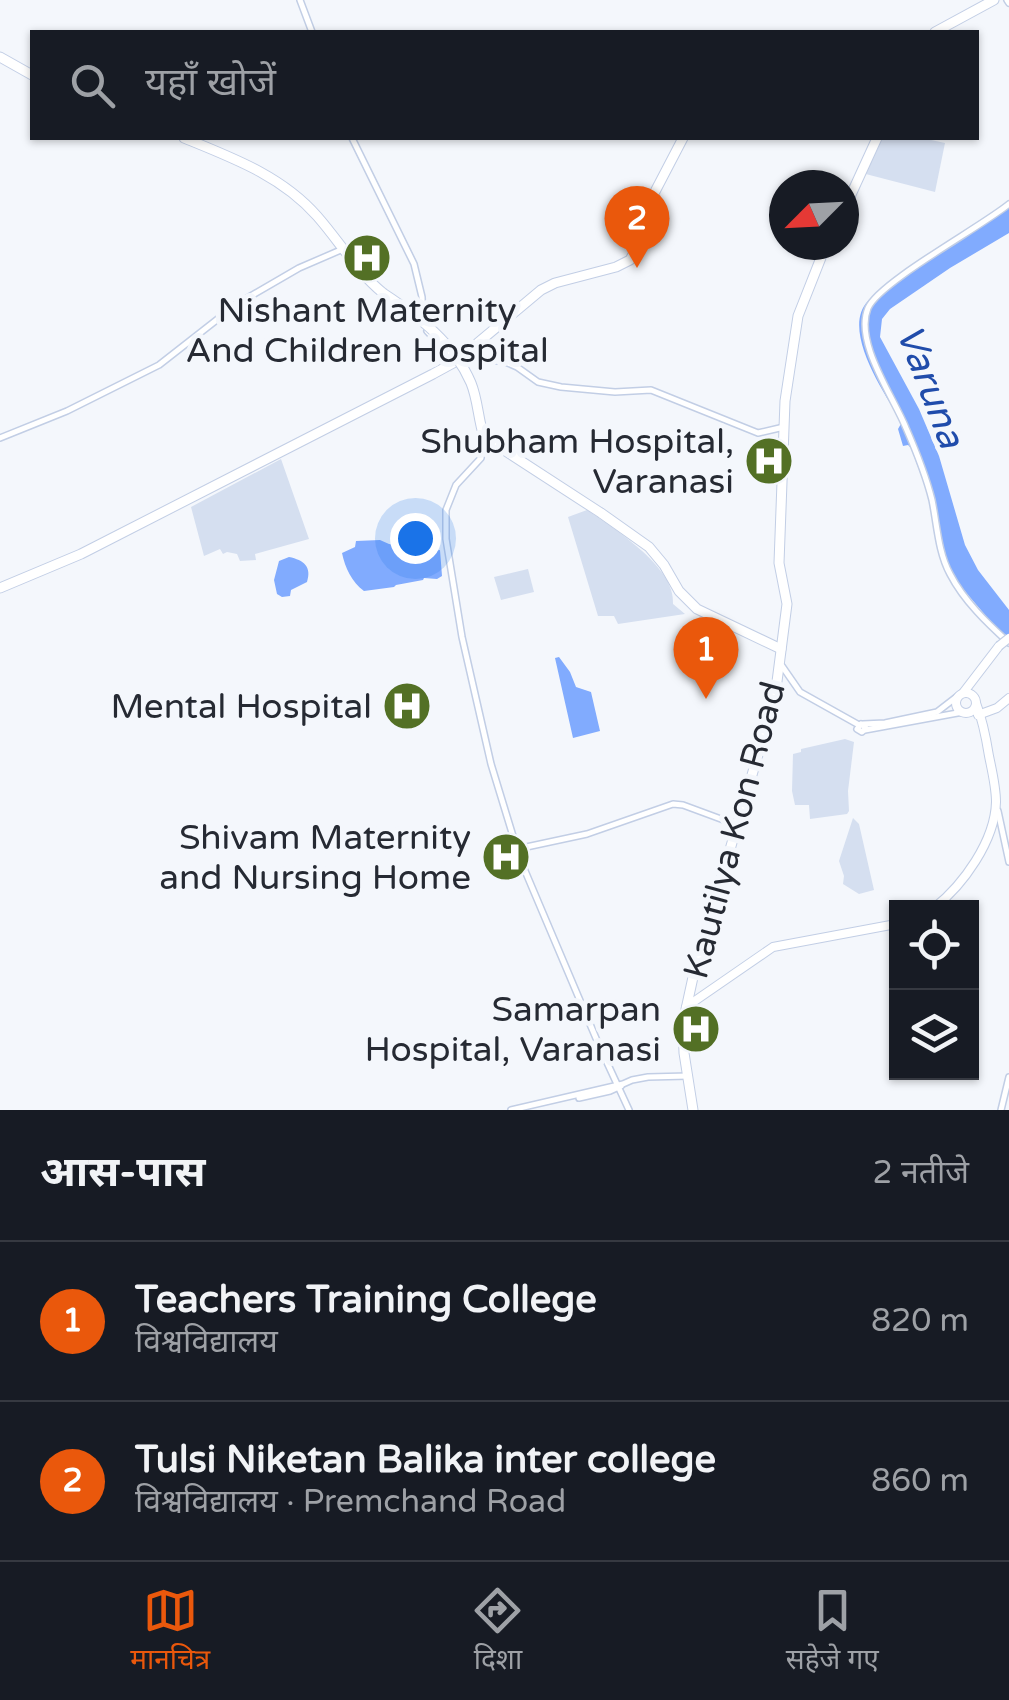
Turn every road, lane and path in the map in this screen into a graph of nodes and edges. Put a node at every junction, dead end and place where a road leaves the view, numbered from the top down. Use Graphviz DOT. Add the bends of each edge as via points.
graph roads {
  1 [pos="300,0"];
  2 [pos="992,0"];
  3 [pos="311,30"];
  4 [pos="935,30"];
  5 [pos="0,56"];
  6 [pos="30,72"];
  7 [pos="189,140"];
  8 [pos="197,140"];
  9 [pos="353,140"];
  10 [pos="683,140"];
  11 [pos="874,140"];
  12 [pos="859,173"];
  13 [pos="1009,204"];
  14 [pos="346,253"];
  15 [pos="821,260"];
  16 [pos="802,307"];
  17 [pos="423,322"];
  18 [pos="461,361"];
  19 [pos="784,427"];
  20 [pos="484,437"];
  21 [pos="0,438"];
  22 [pos="604,515"];
  23 [pos="0,588"];
  24 [pos="1006,642"];
  25 [pos="781,655"];
  26 [pos="979,671"];
  27 [pos="961,694"];
  28 [pos="1009,698"];
  29 [pos="975,700"];
  30 [pos="972,714"];
  31 [pos="862,726"];
  32 [pos="996,800"];
  33 [pos="1000,822"];
  34 [pos="734,826"];
  35 [pos="1009,849"];
  36 [pos="518,850"];
  37 [pos="1009,862"];
  38 [pos="943,900"];
  39 [pos="889,925"];
  40 [pos="688,1004"];
  41 [pos="688,1076"];
  42 [pos="1009,1078"];
  43 [pos="620,1086"];
  44 [pos="511,1110"];
  45 [pos="524,1110"];
  46 [pos="630,1110"];
  47 [pos="695,1110"];
  48 [pos="1001,1110"];
  1 -- 3 [label="street"];
  2 -- 4 [label="highway"];
  5 -- 6 [label="highway"];
  7 -- 14 [label="highway" via="276,181"];
  8 -- 14 [label="highway" via="243,158 313,206"];
  9 -- 17 [label="street" via="414,264"];
  10 -- 18 [label="highway" via="648,207 632,258 553,284"];
  11 -- 12 [label="highway"];
  13 -- 24 [label="street" via="876,298 864,333 922,470 948,569"];
  14 -- 17 [label="street" via="374,291"];
  14 -- 21 [label="street" via="312,262 237,304 159,365"];
  14 -- 22 [label="highway, bridge" via="452,352 472,386 484,436"];
  15 -- 16 [label="highway"];
  16 -- 19 [label="highway"];
  16 -- 25 [label="highway" via="787,411 782,564 790,604"];
  17 -- 18 [label="street"];
  18 -- 19 [label="street" via="503,362 561,387 651,390 758,433"];
  18 -- 20 [label="street"];
  18 -- 23 [label="highway" via="111,540"];
  19 -- 25 [label="highway" via="779,563 787,604"];
  20 -- 22 [label="street"];
  20 -- 36 [label="street" via="481,458 448,501 446,539 483,734"];
  22 -- 25 [label="highway" via="653,552 691,605"];
  24 -- 26 [label="main road"];
  25 -- 31 [label="street" via="800,692"];
  25 -- 34 [label="highway, Kautilya Kon Road" via="772,712"];
  26 -- 27 [label="main road"];
  26 -- 29 [label="main road"];
  27 -- 29 [label="main road"];
  27 -- 30 [label="main road" via="956,704"];
  27 -- 31 [label="street" via="937,712"];
  28 -- 30 [label="main road"];
  29 -- 30 [label="main road"];
  30 -- 31 [label="street"];
  30 -- 32 [label="main road" via="988,746"];
  32 -- 33 [label="street"];
  32 -- 38 [label="main road" via="978,858"];
  33 -- 35 [label="street"];
  33 -- 37 [label="street"];
  34 -- 36 [label="street" via="670,807 588,836"];
  34 -- 40 [label="highway, Kautilya Kon Road"];
  36 -- 43 [label="street"];
  39 -- 40 [label="main road" via="773,947"];
  40 -- 41 [label="highway, Kautilya Kon Road" via="682,1031"];
  40 -- 47 [label="highway, Kautilya Kon Road" via="685,1038"];
  41 -- 43 [label="street"];
  41 -- 47 [label="highway, Kautilya Kon Road"];
  42 -- 48 [label="street"];
  43 -- 44 [label="street"];
  43 -- 45 [label="street"];
  43 -- 46 [label="street"];
}
